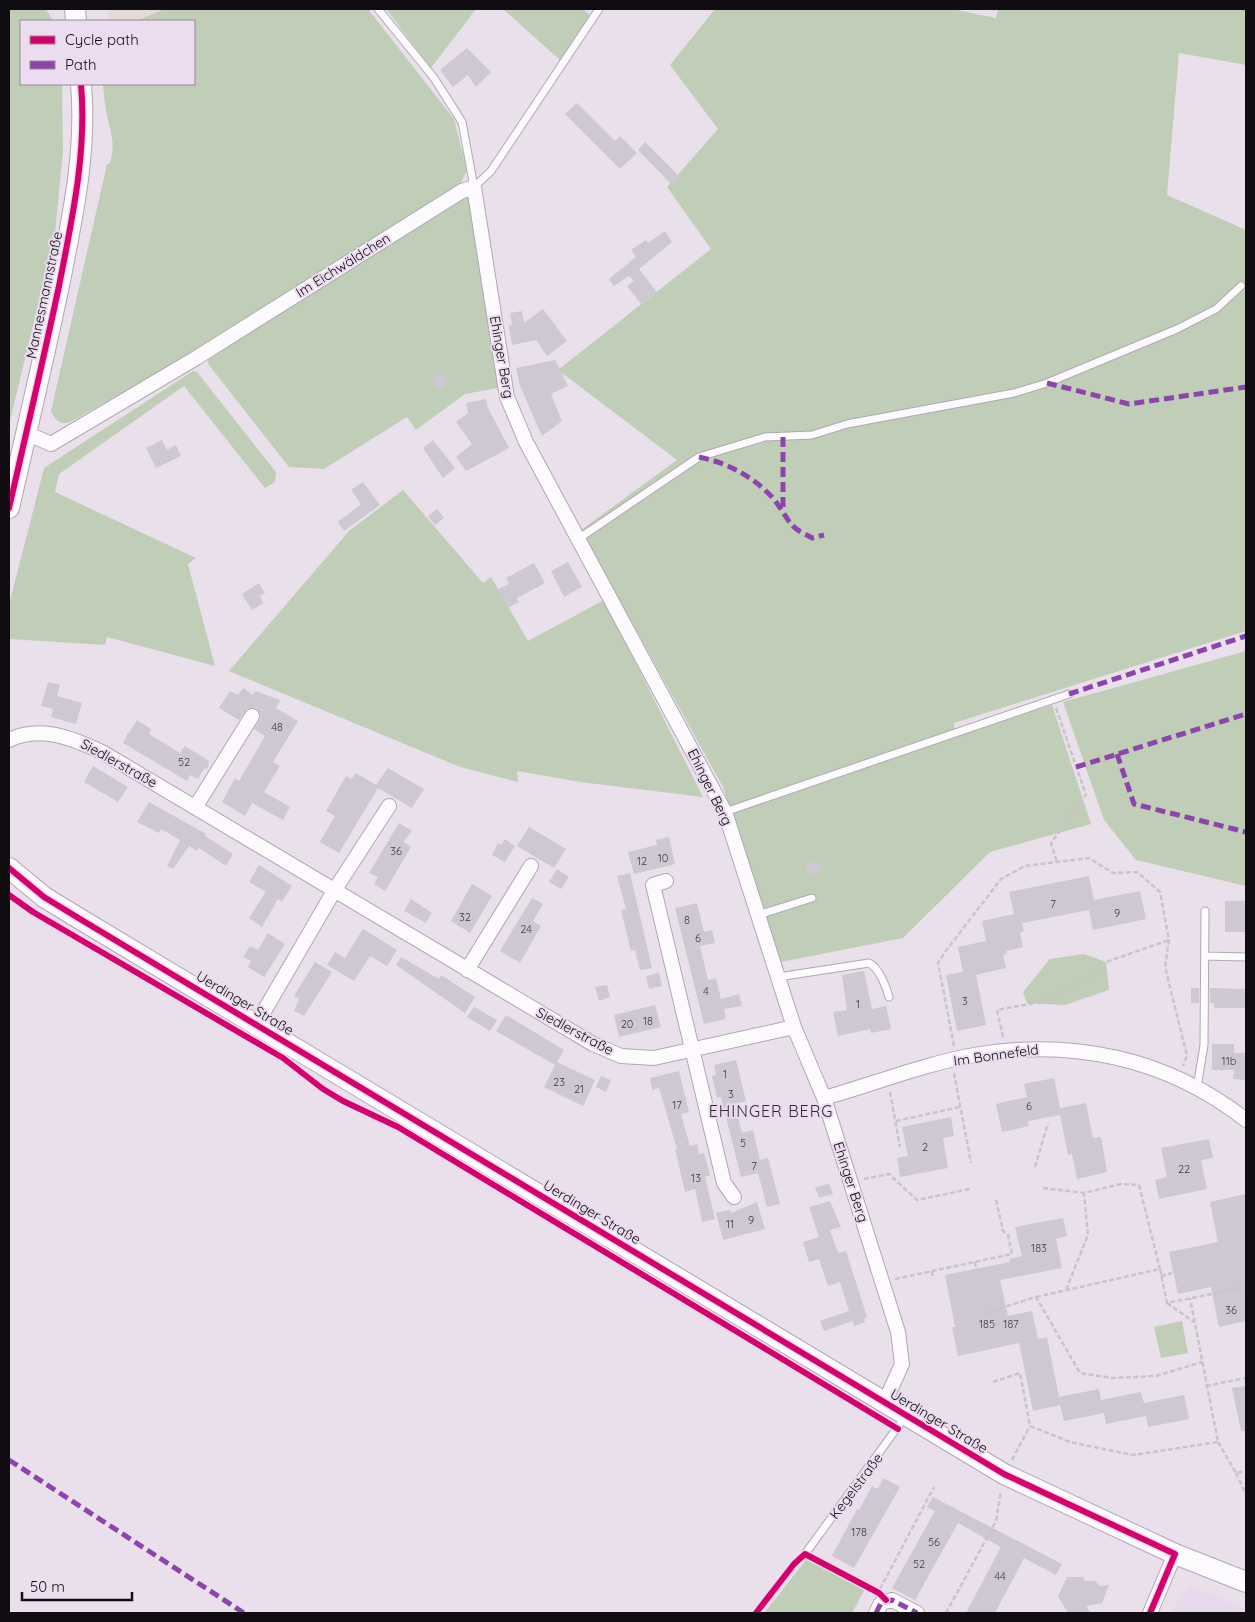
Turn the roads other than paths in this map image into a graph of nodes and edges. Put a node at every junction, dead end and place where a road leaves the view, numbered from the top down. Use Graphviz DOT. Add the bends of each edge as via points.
graph roads {
  1 [pos="378,9"];
  2 [pos="599,9"];
  3 [pos="81,85"];
  4 [pos="474,187"];
  5 [pos="1240,286"];
  6 [pos="26,433"];
  7 [pos="9,508"];
  8 [pos="578,539"];
  9 [pos="1069,694"];
  10 [pos="252,716"];
  11 [pos="9,740"];
  12 [pos="196,806"];
  13 [pos="389,806"];
  14 [pos="725,812"];
  15 [pos="531,866"];
  16 [pos="9,868"];
  17 [pos="666,881"];
  18 [pos="334,891"];
  19 [pos="812,898"];
  20 [pos="1205,911"];
  21 [pos="758,915"];
  22 [pos="1205,956"];
  23 [pos="1246,957"];
  24 [pos="467,970"];
  25 [pos="778,977"];
  26 [pos="889,997"];
  27 [pos="256,1025"];
  28 [pos="794,1027"];
  29 [pos="692,1050"];
  30 [pos="1197,1088"];
  31 [pos="824,1098"];
  32 [pos="1246,1120"];
  33 [pos="734,1196"];
  34 [pos="884,1404"];
  35 [pos="906,1417"];
  36 [pos="805,1554"];
  37 [pos="1175,1554"];
  38 [pos="1246,1582"];
  39 [pos="876,1613"];
  40 [pos="916,1613"];
  41 [pos="1150,1613"];
  1 -- 4 [label="lane" via="434,78 462,122"];
  2 -- 4 [label="lane, Im Eichwäldchen" via="496,164"];
  3 -- 6 [label="main road, Mannesmannstraße" via="78,192"];
  4 -- 6 [label="street, Im Eichwäldchen" via="462,191 52,444"];
  4 -- 8 [label="street, Ehinger Berg" via="508,397 526,442"];
  5 -- 8 [label="lane" via="1216,309 1177,329 1048,383 1014,393 847,424 812,435 766,437 699,457"];
  6 -- 7 [label="main road, Mannesmannstraße"];
  8 -- 14 [label="street, Ehinger Berg"];
  9 -- 14 [label="lane"];
  10 -- 12 [label="street"];
  11 -- 12 [label="street, Siedlerstraße" via="37,732 73,739"];
  12 -- 18 [label="street, Siedlerstraße"];
  13 -- 18 [label="street"];
  14 -- 21 [label="street, Ehinger Berg"];
  15 -- 24 [label="street"];
  16 -- 27 [label="main road, Uerdinger Straße" via="44,897"];
  17 -- 29 [label="street" via="653,885"];
  18 -- 24 [label="street, Siedlerstraße"];
  18 -- 27 [label="street"];
  19 -- 21 [label="lane"];
  20 -- 22 [label="lane"];
  21 -- 25 [label="street, Ehinger Berg"];
  22 -- 23 [label="lane"];
  22 -- 30 [label="lane" via="1204,1045"];
  24 -- 29 [label="street, Siedlerstraße" via="593,1044 621,1056 654,1058"];
  25 -- 26 [label="lane" via="869,963 874,965"];
  25 -- 28 [label="street, Ehinger Berg"];
  27 -- 34 [label="main road, Uerdinger Straße"];
  28 -- 29 [label="street, Siedlerstraße"];
  28 -- 31 [label="street, Ehinger Berg"];
  29 -- 33 [label="street" via="724,1183"];
  30 -- 31 [label="street, Im Bonnefeld" via="1151,1066 1096,1053 1044,1048 954,1060"];
  30 -- 32 [label="street, Im Bonnefeld"];
  31 -- 34 [label="street, Ehinger Berg" via="898,1332 902,1364"];
  34 -- 35 [label="main road, Uerdinger Straße"];
  35 -- 36 [label="lane, Kegelstraße"];
  35 -- 37 [label="main road, Uerdinger Straße" via="1004,1474"];
  37 -- 38 [label="main road, Uerdinger Straße"];
  37 -- 41 [label="street"];
  39 -- 40 [label="street" via="882,1596"];
}
